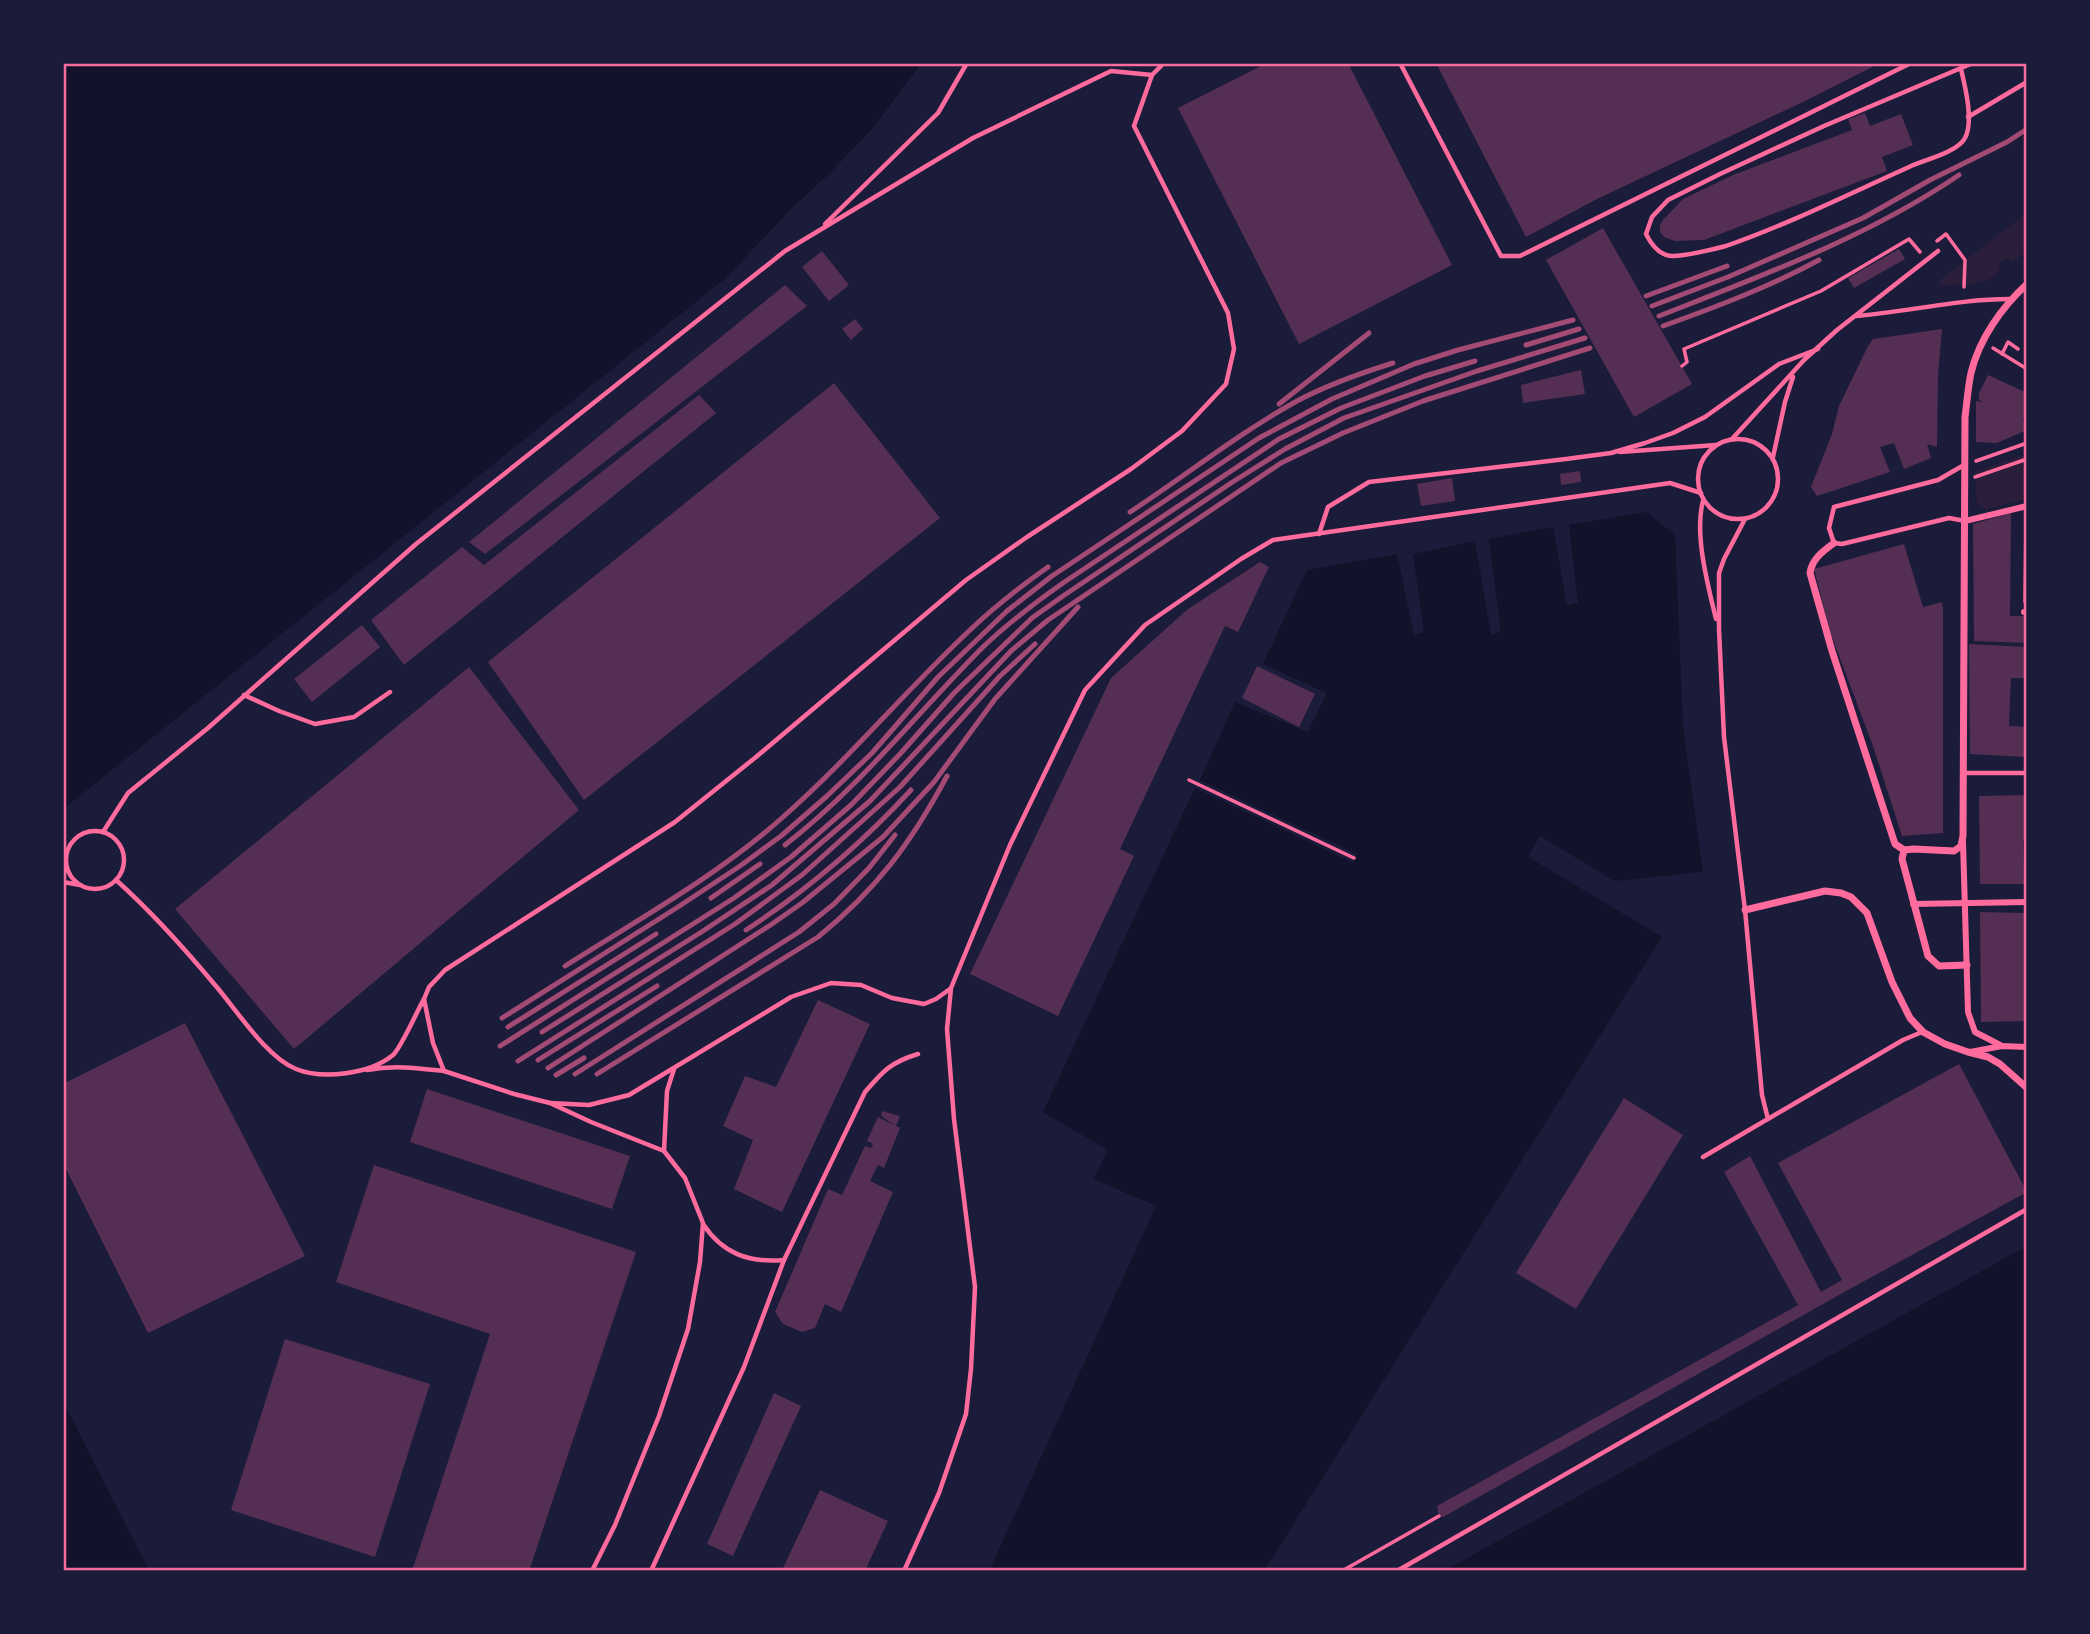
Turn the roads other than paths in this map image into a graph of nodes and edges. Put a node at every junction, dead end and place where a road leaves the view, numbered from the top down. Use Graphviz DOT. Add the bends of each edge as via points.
graph roads {
  1 [pos="967,63"];
  2 [pos="1164,63"];
  3 [pos="1400,63"];
  4 [pos="1911,63"];
  5 [pos="1973,63"];
  6 [pos="1961,69"];
  7 [pos="1152,75"];
  8 [pos="2027,82"];
  9 [pos="1968,117"];
  10 [pos="818,231"];
  11 [pos="1938,251"];
  12 [pos="2027,285"];
  13 [pos="2011,299"];
  14 [pos="1856,316"];
  15 [pos="1818,349"];
  16 [pos="1794,373"];
  17 [pos="1732,439"];
  18 [pos="1717,445"];
  19 [pos="1611,453"];
  20 [pos="1773,458"];
  21 [pos="1964,465"];
  22 [pos="1701,494"];
  23 [pos="1704,500"];
  24 [pos="2027,506"];
  25 [pos="1745,519"];
  26 [pos="1965,521"];
  27 [pos="1319,534"];
  28 [pos="1834,543"];
  29 [pos="1718,629"];
  30 [pos="390,692"];
  31 [pos="244,695"];
  32 [pos="1964,773"];
  33 [pos="2027,773"];
  34 [pos="103,832"];
  35 [pos="1963,836"];
  36 [pos="1905,850"];
  37 [pos="116,880"];
  38 [pos="63,883"];
  39 [pos="81,886"];
  40 [pos="2027,902"];
  41 [pos="1966,903"];
  42 [pos="1913,904"];
  43 [pos="1745,910"];
  44 [pos="1967,965"];
  45 [pos="951,988"];
  46 [pos="424,999"];
  47 [pos="1923,1032"];
  48 [pos="2002,1046"];
  49 [pos="2027,1047"];
  50 [pos="1968,1052"];
  51 [pos="918,1054"];
  52 [pos="674,1069"];
  53 [pos="363,1070"];
  54 [pos="444,1071"];
  55 [pos="2027,1088"];
  56 [pos="550,1103"];
  57 [pos="1768,1119"];
  58 [pos="664,1151"];
  59 [pos="1703,1157"];
  60 [pos="2027,1209"];
  61 [pos="703,1223"];
  62 [pos="784,1261"];
  63 [pos="592,1571"];
  64 [pos="651,1571"];
  65 [pos="904,1571"];
  66 [pos="1397,1571"];
  1 -- 10 [label="lane" via="938,113"];
  2 -- 7 [label="lane"];
  3 -- 4 [label="lane" via="1501,256 1520,256"];
  5 -- 6 [label="lane"];
  6 -- 9 [label="lane"];
  6 -- 9 [label="lane" via="1754,156 1668,200 1651,217 1646,234 1661,253 1672,256 1724,246 1937,157 1966,137"];
  7 -- 10 [label="lane" via="1111,71 973,138"];
  7 -- 46 [label="lane" via="1134,126 1228,313 1234,349 1226,384 1182,431 966,580 675,822 445,970"];
  8 -- 9 [label="lane"];
  10 -- 31 [label="lane" via="785,251 416,544"];
  11 -- 14 [label="lane"];
  12 -- 13 [label="street"];
  13 -- 14 [label="lane"];
  13 -- 21 [label="street" via="1982,342 1970,375"];
  14 -- 15 [label="lane"];
  15 -- 16 [label="lane"];
  15 -- 19 [label="lane" via="1779,364 1684,428"];
  16 -- 17 [label="lane"];
  16 -- 20 [label="lane"];
  17 -- 18 [label="lane"];
  17 -- 20 [label="lane" via="1756,443"];
  18 -- 19 [label="lane"];
  18 -- 22 [label="lane" via="1700,466"];
  19 -- 27 [label="lane" via="1369,482 1328,507"];
  20 -- 25 [label="lane" via="1779,473 1775,496 1760,513"];
  21 -- 26 [label="street"];
  21 -- 28 [label="lane" via="1938,480 1834,507 1829,528"];
  22 -- 23 [label="lane"];
  22 -- 27 [label="lane" via="1670,483"];
  23 -- 25 [label="lane" via="1721,515"];
  23 -- 29 [label="lane" via="1700,523"];
  24 -- 26 [label="street"];
  25 -- 29 [label="lane" via="1720,573"];
  26 -- 28 [label="lane" via="1949,519"];
  26 -- 32 [label="street"];
  27 -- 45 [label="lane" via="1273,540 1241,559 1146,625 1085,690 1010,845"];
  28 -- 36 [label="street" via="1818,555 1810,573 1895,844"];
  29 -- 43 [label="lane" via="1724,737"];
  30 -- 31 [label="lane" via="354,717 316,724"];
  31 -- 34 [label="lane" via="128,793"];
  32 -- 33 [label="lane"];
  32 -- 35 [label="street"];
  34 -- 37 [label="lane" via="123,853"];
  34 -- 39 [label="lane" via="76,838 66,854 68,872"];
  35 -- 36 [label="street" via="1954,851"];
  35 -- 41 [label="street"];
  36 -- 42 [label="street" via="1902,859"];
  37 -- 39 [label="lane" via="100,889"];
  37 -- 53 [label="lane" via="146,907 271,1052 295,1069 323,1076"];
  38 -- 39 [label="lane"];
  40 -- 41 [label="street"];
  41 -- 42 [label="street"];
  41 -- 44 [label="street"];
  42 -- 44 [label="street" via="1928,956 1939,966"];
  43 -- 47 [label="street" via="1825,891 1851,897 1867,913 1892,982 1910,1018"];
  43 -- 57 [label="lane"];
  44 -- 48 [label="street" via="1968,1012 1975,1032"];
  45 -- 52 [label="lane" via="924,1004 892,998 862,985 831,983 791,997"];
  45 -- 65 [label="lane" via="947,1042 975,1287 971,1369 967,1414"];
  46 -- 53 [label="lane" via="394,1054"];
  46 -- 54 [label="lane"];
  47 -- 50 [label="street"];
  47 -- 57 [label="lane"];
  48 -- 49 [label="street"];
  48 -- 50 [label="street"];
  50 -- 55 [label="street" via="2000,1064"];
  51 -- 62 [label="lane" via="898,1059 865,1092"];
  52 -- 56 [label="lane" via="629,1096 589,1105"];
  52 -- 58 [label="lane" via="667,1091"];
  53 -- 54 [label="lane" via="404,1066"];
  54 -- 56 [label="lane"];
  56 -- 58 [label="lane"];
  57 -- 59 [label="lane"];
  58 -- 61 [label="lane" via="685,1178"];
  60 -- 66 [label="lane"];
  61 -- 62 [label="lane" via="714,1240 739,1256"];
  61 -- 63 [label="lane" via="688,1328 659,1416"];
  62 -- 64 [label="lane" via="744,1367"];
}
